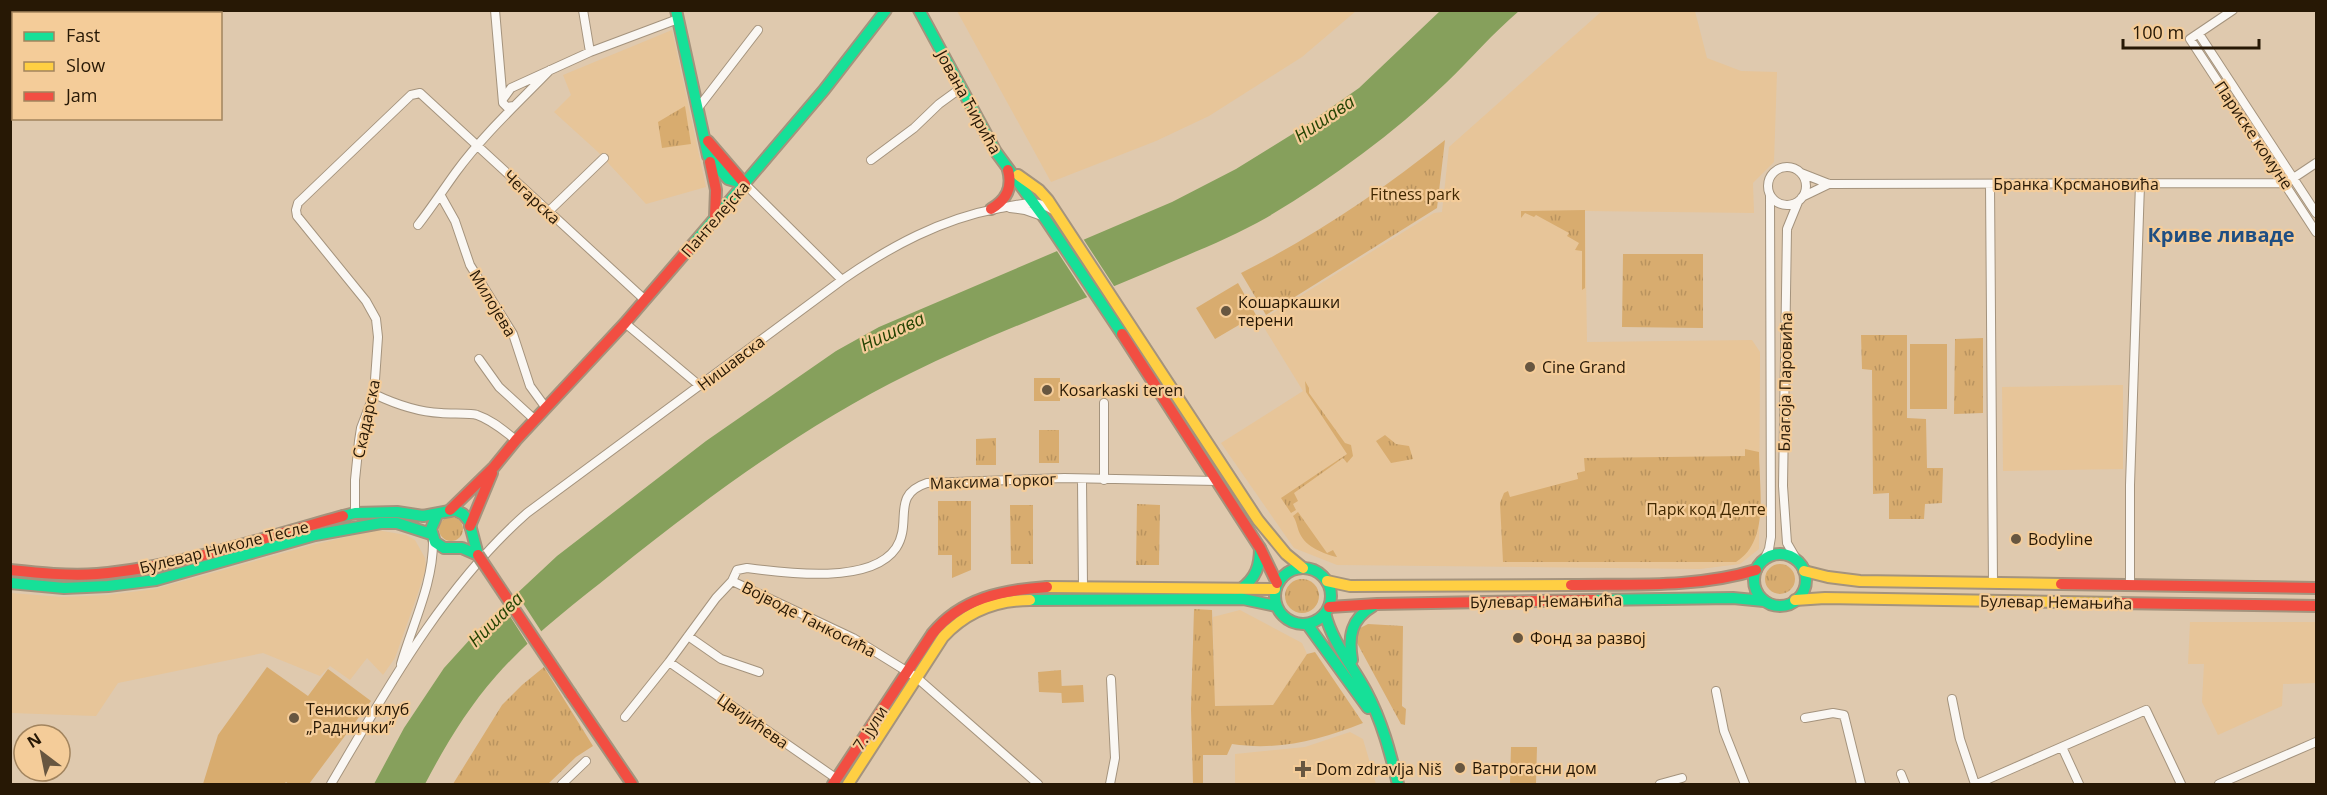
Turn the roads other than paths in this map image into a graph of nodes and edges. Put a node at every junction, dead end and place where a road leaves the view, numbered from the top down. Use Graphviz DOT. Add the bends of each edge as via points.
graph roads {
  1 [pos="495,10"];
  2 [pos="583,10"];
  3 [pos="886,10"];
  4 [pos="919,10"];
  5 [pos="2234,10"];
  6 [pos="677,15"];
  7 [pos="758,30"];
  8 [pos="2199,34"];
  9 [pos="590,52"];
  10 [pos="550,70"];
  11 [pos="961,88"];
  12 [pos="420,93"];
  13 [pos="503,99"];
  14 [pos="515,106"];
  15 [pos="698,108"];
  16 [pos="703,133"];
  17 [pos="478,146"];
  18 [pos="708,156"];
  19 [pos="604,158"];
  20 [pos="871,160"];
  21 [pos="2316,163"];
  22 [pos="1009,168"];
  23 [pos="1801,173"];
  24 [pos="2295,177"];
  25 [pos="2286,183"];
  26 [pos="745,184"];
  27 [pos="1829,184"];
  28 [pos="1990,184"];
  29 [pos="2140,184"];
  30 [pos="1770,195"];
  31 [pos="441,196"];
  32 [pos="1800,199"];
  33 [pos="1033,202"];
  34 [pos="997,208"];
  35 [pos="548,212"];
  36 [pos="1057,213"];
  37 [pos="2316,213"];
  38 [pos="715,218"];
  39 [pos="1046,219"];
  40 [pos="418,225"];
  41 [pos="2316,232"];
  42 [pos="843,280"];
  43 [pos="645,300"];
  44 [pos="625,323"];
  45 [pos="1122,323"];
  46 [pos="478,359"];
  47 [pos="700,386"];
  48 [pos="374,394"];
  49 [pos="1104,403"];
  50 [pos="546,408"];
  51 [pos="535,420"];
  52 [pos="516,440"];
  53 [pos="494,467"];
  54 [pos="1082,480"];
  55 [pos="1104,480"];
  56 [pos="1217,481"];
  57 [pos="450,510"];
  58 [pos="355,513"];
  59 [pos="436,515"];
  60 [pos="470,529"];
  61 [pos="432,537"];
  62 [pos="458,548"];
  63 [pos="1260,548"];
  64 [pos="480,556"];
  65 [pos="885,559"];
  66 [pos="1764,560"];
  67 [pos="1801,566"];
  68 [pos="1303,568"];
  69 [pos="10,570"];
  70 [pos="1756,570"];
  71 [pos="732,580"];
  72 [pos="1327,581"];
  73 [pos="1993,583"];
  74 [pos="10,584"];
  75 [pos="1276,586"];
  76 [pos="2130,586"];
  77 [pos="1083,587"];
  78 [pos="2316,588"];
  79 [pos="1241,589"];
  80 [pos="1795,600"];
  81 [pos="1764,601"];
  82 [pos="1377,604"];
  83 [pos="1276,606"];
  84 [pos="2316,606"];
  85 [pos="1327,610"];
  86 [pos="1307,624"];
  87 [pos="688,636"];
  88 [pos="669,662"];
  89 [pos="1354,670"];
  90 [pos="399,671"];
  91 [pos="759,672"];
  92 [pos="912,674"];
  93 [pos="1111,679"];
  94 [pos="1716,691"];
  95 [pos="1952,699"];
  96 [pos="625,717"];
  97 [pos="1804,718"];
  98 [pos="1377,720"];
  99 [pos="2316,742"];
  100 [pos="2062,747"];
  101 [pos="586,761"];
  102 [pos="1901,774"];
  103 [pos="1682,778"];
  104 [pos="835,782"];
  105 [pos="331,784"];
  106 [pos="561,784"];
  107 [pos="632,784"];
  108 [pos="848,784"];
  109 [pos="1038,784"];
  110 [pos="1110,784"];
  111 [pos="1398,784"];
  112 [pos="1660,784"];
  113 [pos="1745,784"];
  114 [pos="1861,784"];
  115 [pos="1905,784"];
  116 [pos="1976,784"];
  117 [pos="2079,784"];
  118 [pos="2181,784"];
  119 [pos="2219,784"];
  1 -- 13 [label="street"];
  2 -- 9 [label="street"];
  3 -- 26 [label="street, Пантелејска"];
  4 -- 11 [label="street, Јована Ћирића"];
  5 -- 8 [label="street"];
  6 -- 9 [label="street"];
  6 -- 15 [label="street"];
  7 -- 15 [label="street"];
  8 -- 24 [label="street, Париске комуне"];
  8 -- 25 [label="street, Париске комуне" via="2190,39"];
  9 -- 10 [label="street"];
  10 -- 13 [label="street" via="511,88"];
  10 -- 14 [label="street"];
  11 -- 20 [label="street"];
  11 -- 22 [label="street, Јована Ћирића" via="990,143"];
  12 -- 17 [label="street, Чегарска"];
  12 -- 48 [label="street, Скадарска" via="409,96 297,206 297,216 372,311 378,327"];
  13 -- 14 [label="street" via="507,107"];
  14 -- 17 [label="street"];
  15 -- 16 [label="street"];
  16 -- 18 [label="street"];
  16 -- 26 [label="street"];
  17 -- 31 [label="street"];
  17 -- 35 [label="street, Чегарска"];
  18 -- 26 [label="street" via="723,174"];
  18 -- 38 [label="street" via="716,190"];
  19 -- 35 [label="street"];
  21 -- 24 [label="street"];
  22 -- 33 [label="street, Јована Ћирића"];
  22 -- 34 [label="street" via="1016,194 1011,203"];
  22 -- 36 [label="street" via="1039,190"];
  23 -- 27 [label="street, Бранка Крсмановића"];
  23 -- 30 [label="street" via="1788,167 1777,170 1769,180"];
  23 -- 32 [label="street" via="1805,182"];
  24 -- 25 [label="street"];
  24 -- 37 [label="street, Париске комуне"];
  25 -- 29 [label="street, Бранка Крсмановића"];
  25 -- 41 [label="street, Париске комуне"];
  26 -- 38 [label="street, Пантелејска"];
  26 -- 42 [label="street"];
  27 -- 28 [label="street, Бранка Крсмановића"];
  27 -- 32 [label="street, Бранка Крсмановића"];
  28 -- 29 [label="street, Бранка Крсмановића"];
  28 -- 73 [label="street"];
  29 -- 76 [label="street, Булевар Немањића"];
  30 -- 32 [label="street" via="1783,205"];
  30 -- 66 [label="street, Благоја Паровића" via="1771,537"];
  31 -- 40 [label="street"];
  31 -- 50 [label="street, Милојева" via="455,221 470,265 513,334 530,386"];
  32 -- 67 [label="street, Благоја Паровића" via="1787,229 1784,486 1788,543"];
  33 -- 34 [label="street, Нишавска"];
  33 -- 36 [label="street"];
  33 -- 39 [label="street, Јована Ћирића"];
  34 -- 39 [label="street" via="1025,210"];
  34 -- 42 [label="street, Нишавска" via="914,235"];
  35 -- 43 [label="street, Чегарска"];
  36 -- 45 [label="street"];
  38 -- 43 [label="street, Пантелејска"];
  39 -- 45 [label="street, Јована Ћирића"];
  42 -- 47 [label="street, Нишавска"];
  43 -- 44 [label="street, Пантелејска"];
  44 -- 47 [label="street"];
  44 -- 50 [label="street, Пантелејска"];
  45 -- 56 [label="street"];
  45 -- 68 [label="street" via="1258,520 1280,548"];
  46 -- 51 [label="street" via="499,387"];
  47 -- 64 [label="street, Нишавска" via="528,513"];
  48 -- 52 [label="street" via="417,410 475,413"];
  48 -- 58 [label="street, Скадарска" via="359,441"];
  49 -- 55 [label="street"];
  50 -- 51 [label="street, Пантелејска"];
  51 -- 52 [label="street, Пантелејска"];
  52 -- 53 [label="street, Пантелејска"];
  53 -- 57 [label="street, Пантелејска"];
  53 -- 60 [label="street, Пантелејска"];
  54 -- 55 [label="street, Максима Горког"];
  54 -- 65 [label="street, Максима Горког" via="927,483 916,487 905,499 903,531 896,548"];
  54 -- 77 [label="street"];
  55 -- 56 [label="street, Максима Горког"];
  56 -- 63 [label="street"];
  57 -- 59 [label="street, Булевар Николе Тесле"];
  57 -- 60 [label="street" via="463,514"];
  58 -- 59 [label="street, Булевар Николе Тесле"];
  58 -- 69 [label="street, Булевар Николе Тесле" via="153,567 65,575"];
  59 -- 61 [label="street" via="431,524"];
  60 -- 62 [label="street" via="466,541"];
  60 -- 64 [label="street"];
  61 -- 62 [label="street, Булевар Николе Тесле" via="444,548"];
  61 -- 74 [label="street, Булевар Николе Тесле" via="397,524 381,523 315,535 156,580 64,588"];
  61 -- 90 [label="street" via="433,562"];
  62 -- 64 [label="street, Булевар Николе Тесле"];
  63 -- 75 [label="street"];
  63 -- 79 [label="street" via="1255,577"];
  64 -- 90 [label="street, Нишавска"];
  64 -- 107 [label="street, bridge"];
  65 -- 71 [label="street, Војводе Танкосића" via="866,568 829,574 747,568 737,570"];
  66 -- 67 [label="street" via="1778,554"];
  66 -- 70 [label="street"];
  67 -- 73 [label="street, Булевар Немањића" via="1832,578 1860,581"];
  67 -- 80 [label="street" via="1805,584"];
  68 -- 72 [label="street" via="1318,572"];
  68 -- 75 [label="street" via="1286,573"];
  70 -- 72 [label="street, Булевар Немањића" via="1733,577 1665,584 1350,586"];
  70 -- 81 [label="street" via="1756,590"];
  71 -- 87 [label="street"];
  71 -- 92 [label="street, Војводе Танкосића" via="852,638"];
  72 -- 85 [label="street" via="1331,598"];
  73 -- 76 [label="street, Булевар Немањића"];
  75 -- 79 [label="street"];
  75 -- 83 [label="street"];
  76 -- 78 [label="street, Булевар Немањића"];
  77 -- 79 [label="street"];
  77 -- 92 [label="street" via="1011,591 967,604 937,627"];
  80 -- 81 [label="street" via="1780,606"];
  80 -- 84 [label="street, Булевар Немањића"];
  81 -- 82 [label="street, Булевар Немањића" via="1733,598"];
  82 -- 85 [label="street, Булевар Немањића"];
  82 -- 89 [label="street" via="1362,612 1349,631"];
  83 -- 86 [label="street" via="1286,619"];
  83 -- 92 [label="street" via="1243,599 1009,601 975,612 949,630"];
  85 -- 86 [label="street"];
  85 -- 89 [label="street" via="1329,629"];
  86 -- 98 [label="street"];
  87 -- 88 [label="street"];
  87 -- 91 [label="street" via="721,659"];
  88 -- 96 [label="street"];
  88 -- 104 [label="street, Цвијићева"];
  89 -- 98 [label="street"];
  90 -- 105 [label="street"];
  92 -- 104 [label="street, 7. јули"];
  92 -- 108 [label="street, 7. јули"];
  92 -- 109 [label="street, Војводе Танкосића"];
  93 -- 110 [label="street" via="1115,758"];
  94 -- 113 [label="street" via="1724,730"];
  95 -- 116 [label="street" via="1960,739"];
  97 -- 114 [label="street" via="1836,713 1845,717"];
  98 -- 111 [label="street" via="1388,742"];
  99 -- 119 [label="street"];
  100 -- 116 [label="street"];
  100 -- 117 [label="street"];
  100 -- 118 [label="street" via="2146,710"];
  101 -- 106 [label="street"];
  102 -- 115 [label="street"];
  103 -- 112 [label="street"];
}
